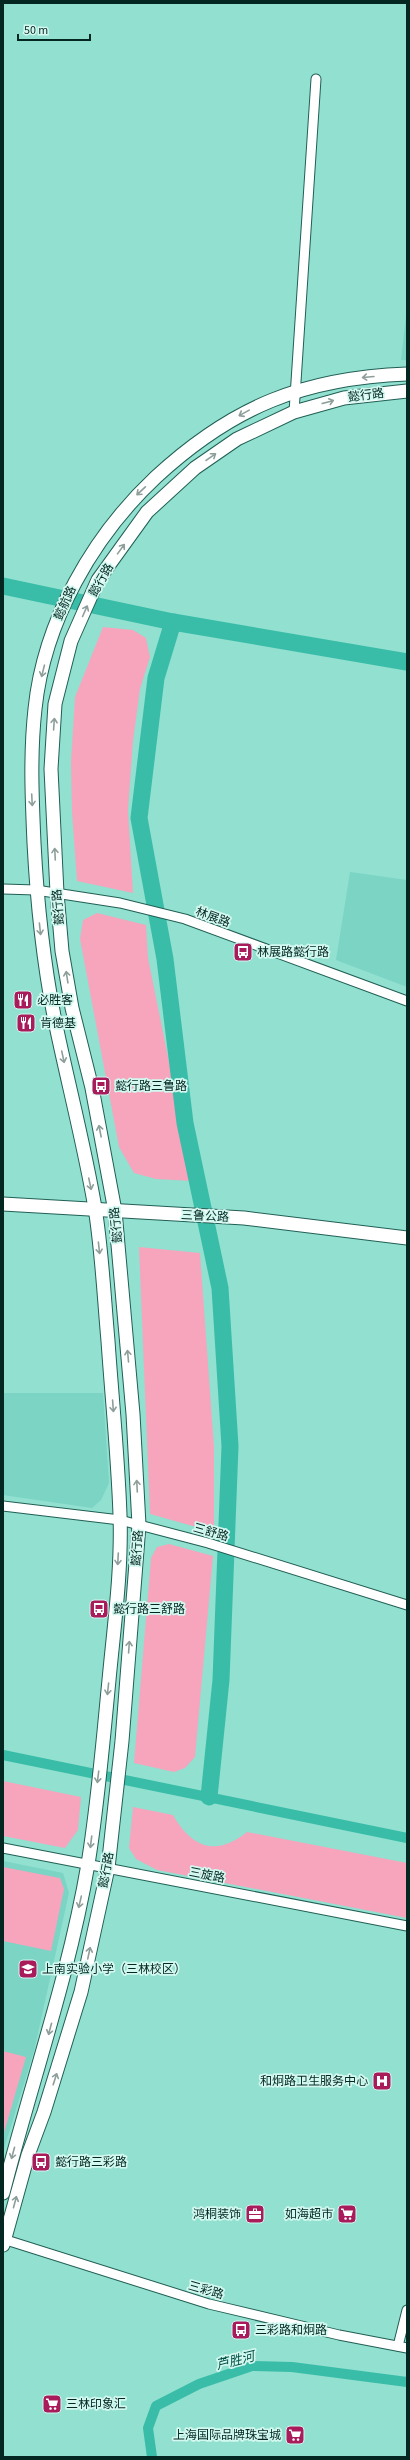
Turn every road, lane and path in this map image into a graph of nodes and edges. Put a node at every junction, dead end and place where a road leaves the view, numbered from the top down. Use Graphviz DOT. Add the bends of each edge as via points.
graph roads {
  1 [pos="316,79"];
  2 [pos="407,374"];
  3 [pos="407,391"];
  4 [pos="294,392"];
  5 [pos="294,412"];
  6 [pos="78,573"];
  7 [pos="52,633"];
  8 [pos="3,889"];
  9 [pos="36,890"];
  10 [pos="57,893"];
  11 [pos="407,1001"];
  12 [pos="3,1204"];
  13 [pos="95,1209"];
  14 [pos="115,1211"];
  15 [pos="407,1238"];
  16 [pos="3,1506"];
  17 [pos="120,1520"];
  18 [pos="139,1525"];
  19 [pos="407,1605"];
  20 [pos="3,1848"];
  21 [pos="88,1864"];
  22 [pos="108,1868"];
  23 [pos="407,1926"];
  24 [pos="3,2193"];
  25 [pos="4,2241"];
  26 [pos="407,2310"];
  27 [pos="403,2347"];
  1 -- 4 [label="street"];
  2 -- 4 [label="street, 懿行路, one-way" via="339,379"];
  5 -- 3 [label="street, 懿行路, one-way" via="344,398"];
  4 -- 5 [label="street"];
  4 -- 6 [label="street, 懿行路, one-way" via="261,404 236,417 178,457 131,500"];
  10 -- 5 [label="street, 懿行路, one-way" via="51,769 55,704 71,641 98,580 147,512 195,468 237,439"];
  6 -- 7 [label="street, 懿航路"];
  7 -- 9 [label="street, 懿行路, one-way" via="35,703 31,770"];
  8 -- 9 [label="street, 林展路"];
  9 -- 10 [label="street, 林展路"];
  9 -- 13 [label="street, 懿行路, one-way" via="53,1011"];
  10 -- 11 [label="street, 林展路" via="120,903 185,920"];
  14 -- 10 [label="street, 懿行路, one-way" via="92,1088 72,1008 62,951"];
  12 -- 13 [label="street, 三鲁公路"];
  13 -- 14 [label="street, 三鲁公路"];
  13 -- 17 [label="street, 懿行路, one-way" via="109,1350"];
  14 -- 15 [label="street, 三鲁公路" via="253,1219"];
  18 -- 14 [label="street, 懿行路, one-way"];
  16 -- 17 [label="street, 三舒路" via="100,1520"];
  17 -- 18 [label="street, 三舒路"];
  17 -- 21 [label="street, 懿行路, one-way" via="116,1606"];
  18 -- 19 [label="street, 三舒路" via="208,1543"];
  22 -- 18 [label="street, 懿行路, one-way" via="122,1741"];
  20 -- 21 [label="street, 三旋路"];
  21 -- 22 [label="street, 三旋路"];
  21 -- 24 [label="street, 懿行路, one-way" via="61,1987 45,2048 24,2111"];
  22 -- 23 [label="street, 三旋路"];
  25 -- 22 [label="street, 懿行路, one-way" via="28,2155 64,2053"];
  25 -- 27 [label="street, 三彩路" via="209,2304 339,2335"];
  26 -- 27 [label="street"];
}
